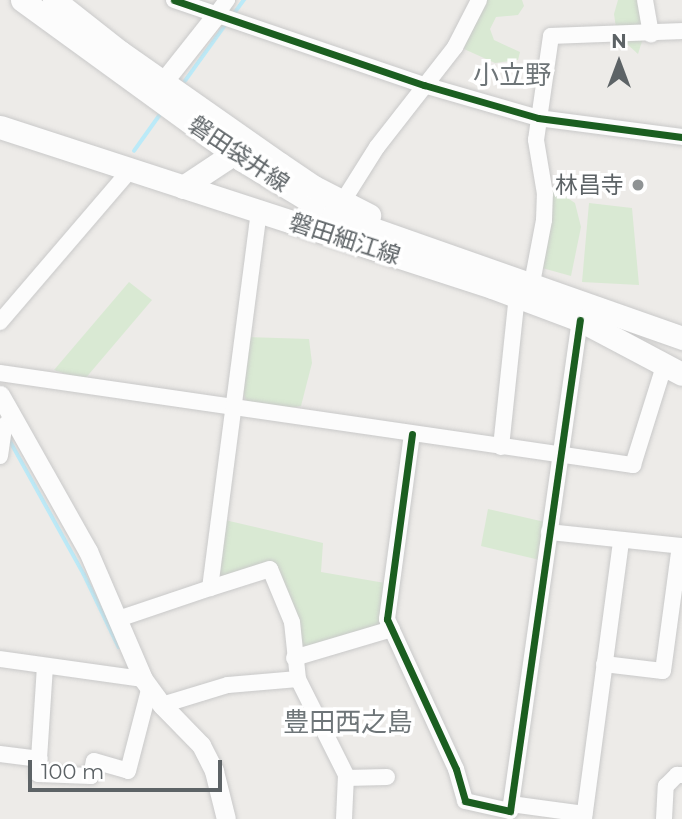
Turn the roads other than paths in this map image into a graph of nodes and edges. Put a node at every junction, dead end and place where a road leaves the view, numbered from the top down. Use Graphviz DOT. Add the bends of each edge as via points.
graph roads {
  1 [pos="22,0"];
  2 [pos="54,0"];
  3 [pos="174,0"];
  4 [pos="478,0"];
  5 [pos="645,0"];
  6 [pos="222,8"];
  7 [pos="682,31"];
  8 [pos="651,34"];
  9 [pos="163,82"];
  10 [pos="424,85"];
  11 [pos="538,118"];
  12 [pos="0,127"];
  13 [pos="682,137"];
  14 [pos="242,153"];
  15 [pos="131,169"];
  16 [pos="192,190"];
  17 [pos="343,201"];
  18 [pos="259,212"];
  19 [pos="479,264"];
  20 [pos="525,290"];
  21 [pos="580,320"];
  22 [pos="0,322"];
  23 [pos="682,338"];
  24 [pos="673,368"];
  25 [pos="0,373"];
  26 [pos="0,395"];
  27 [pos="235,408"];
  28 [pos="13,418"];
  29 [pos="412,435"];
  30 [pos="501,447"];
  31 [pos="559,455"];
  32 [pos="0,456"];
  33 [pos="549,532"];
  34 [pos="621,540"];
  35 [pos="681,546"];
  36 [pos="210,588"];
  37 [pos="118,619"];
  38 [pos="392,629"];
  39 [pos="294,658"];
  40 [pos="0,659"];
  41 [pos="604,664"];
  42 [pos="45,666"];
  43 [pos="298,679"];
  44 [pos="146,685"];
  45 [pos="162,705"];
  46 [pos="0,754"];
  47 [pos="40,759"];
  48 [pos="682,775"];
  49 [pos="387,777"];
  50 [pos="346,778"];
  51 [pos="511,804"];
  52 [pos="584,817"];
  53 [pos="226,819"];
  54 [pos="344,819"];
  55 [pos="664,819"];
  1 -- 14 [label="main road, 磐田袋井線"];
  2 -- 9 [label="main road, 磐田袋井線"];
  3 -- 6 [label="street"];
  4 -- 10 [label="street" via="455,47"];
  5 -- 8 [label="street"];
  6 -- 9 [label="street"];
  6 -- 10 [label="street"];
  7 -- 8 [label="street"];
  8 -- 11 [label="street" via="551,36"];
  9 -- 14 [label="main road, 磐田袋井線"];
  10 -- 11 [label="street"];
  10 -- 17 [label="street"];
  11 -- 13 [label="street"];
  11 -- 20 [label="street" via="544,220"];
  12 -- 15 [label="main road, 磐田細江線"];
  14 -- 16 [label="main road"];
  14 -- 17 [label="main road, 磐田袋井線"];
  14 -- 19 [label="main road, 磐田袋井線" via="333,215"];
  15 -- 16 [label="main road, 磐田細江線"];
  15 -- 22 [label="street"];
  16 -- 18 [label="main road, 磐田細江線"];
  17 -- 19 [label="main road, 磐田袋井線"];
  18 -- 20 [label="main road, 磐田細江線"];
  18 -- 27 [label="street"];
  19 -- 20 [label="main road, 磐田袋井線"];
  20 -- 21 [label="main road, 磐田細江線"];
  20 -- 23 [label="main road, 磐田袋井線"];
  20 -- 30 [label="street"];
  21 -- 24 [label="main road, 磐田細江線"];
  21 -- 31 [label="street"];
  24 -- 31 [label="street" via="633,466"];
  25 -- 27 [label="street"];
  26 -- 28 [label="street"];
  27 -- 29 [label="street"];
  27 -- 36 [label="street"];
  28 -- 32 [label="street" via="4,426"];
  28 -- 37 [label="street" via="88,551"];
  29 -- 30 [label="street"];
  29 -- 38 [label="street" via="387,619"];
  30 -- 31 [label="street"];
  31 -- 33 [label="street"];
  33 -- 34 [label="street"];
  33 -- 51 [label="street"];
  34 -- 35 [label="street"];
  34 -- 41 [label="street"];
  35 -- 41 [label="street" via="663,671"];
  36 -- 37 [label="street"];
  36 -- 39 [label="street" via="270,569 292,622"];
  37 -- 44 [label="street"];
  38 -- 39 [label="street"];
  38 -- 51 [label="street" via="456,769 465,801 509,811"];
  39 -- 43 [label="street"];
  40 -- 42 [label="street"];
  41 -- 52 [label="street"];
  42 -- 44 [label="street"];
  42 -- 47 [label="street"];
  43 -- 45 [label="street" via="228,685"];
  43 -- 50 [label="street"];
  44 -- 45 [label="street"];
  44 -- 47 [label="street" via="128,771 94,761 91,776 38,774"];
  45 -- 53 [label="street" via="201,745 214,771"];
  46 -- 47 [label="street"];
  48 -- 55 [label="street" via="666,786"];
  49 -- 50 [label="street"];
  50 -- 54 [label="street"];
  51 -- 52 [label="street"];
}
